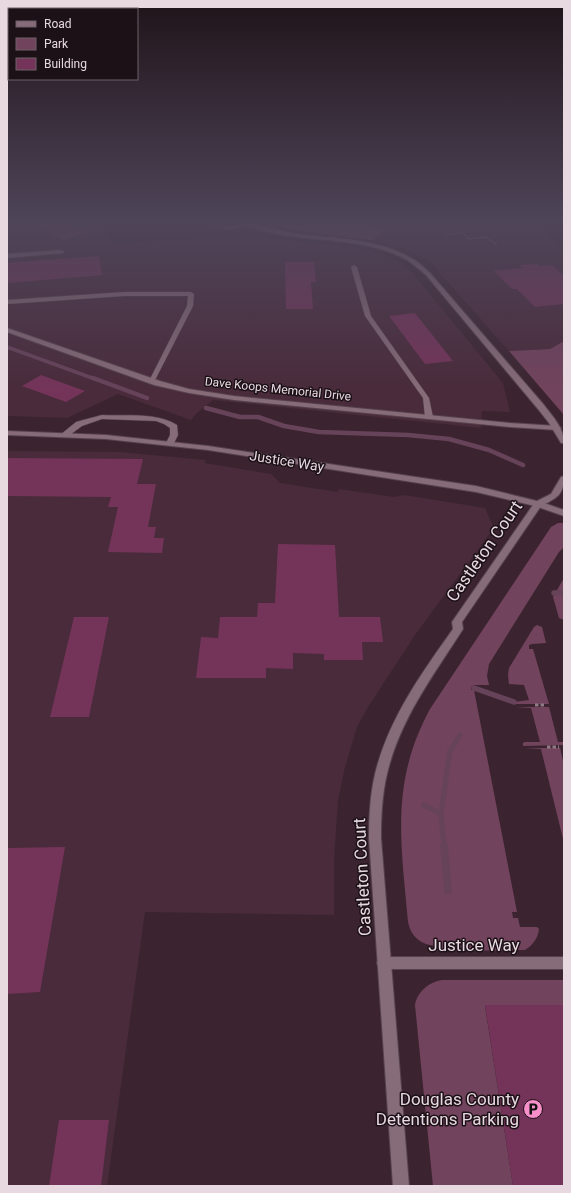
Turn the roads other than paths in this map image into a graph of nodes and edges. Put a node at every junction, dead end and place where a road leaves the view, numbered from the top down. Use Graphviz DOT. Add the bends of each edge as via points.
graph roads {
  1 [pos="357,279"];
  2 [pos="432,279"];
  3 [pos="7,302"];
  4 [pos="7,330"];
  5 [pos="152,381"];
  6 [pos="429,417"];
  7 [pos="557,428"];
  8 [pos="7,433"];
  9 [pos="64,435"];
  10 [pos="564,442"];
  11 [pos="170,443"];
  12 [pos="564,479"];
  13 [pos="538,504"];
  14 [pos="564,513"];
  15 [pos="384,963"];
  16 [pos="564,963"];
  17 [pos="401,1186"];
  1 -- 6 [label="lane" via="368,316 426,398"];
  2 -- 7 [label="street"];
  3 -- 5 [label="lane" via="124,294 191,294 190,306"];
  4 -- 5 [label="street, Dave Koops Memorial Drive"];
  5 -- 6 [label="street, Dave Koops Memorial Drive" via="190,391 234,398"];
  6 -- 7 [label="street, Dave Koops Memorial Drive"];
  7 -- 10 [label="street"];
  8 -- 9 [label="street, Justice Way"];
  9 -- 11 [label="street, Justice Way"];
  9 -- 11 [label="lane" via="79,424 102,417 157,419 174,427"];
  11 -- 13 [label="street, Justice Way" via="468,488"];
  12 -- 13 [label="street, Castleton Court" via="554,496"];
  13 -- 14 [label="street, Justice Way"];
  13 -- 15 [label="street, Castleton Court" via="457,622 458,629 403,715 388,750 377,797 375,831"];
  15 -- 16 [label="street, Justice Way"];
  15 -- 17 [label="street, Castleton Court"];
}
